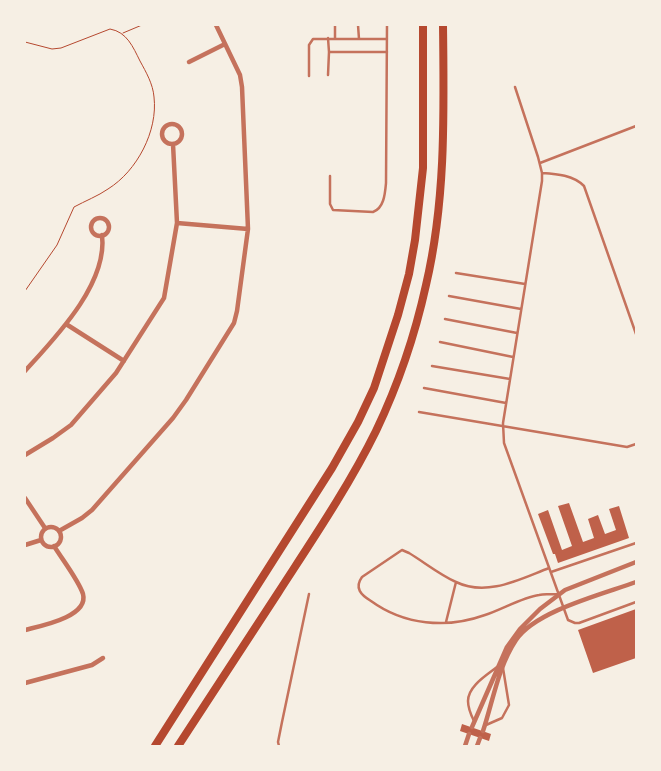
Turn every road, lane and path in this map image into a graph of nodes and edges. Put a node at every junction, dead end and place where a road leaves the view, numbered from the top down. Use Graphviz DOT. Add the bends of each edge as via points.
graph roads {
  1 [pos="142,25"];
  2 [pos="216,25"];
  3 [pos="335,25"];
  4 [pos="358,25"];
  5 [pos="387,25"];
  6 [pos="423,25"];
  7 [pos="443,25"];
  8 [pos="122,34"];
  9 [pos="328,38"];
  10 [pos="335,38"];
  11 [pos="359,38"];
  12 [pos="387,39"];
  13 [pos="25,42"];
  14 [pos="225,44"];
  15 [pos="329,52"];
  16 [pos="387,52"];
  17 [pos="189,62"];
  18 [pos="328,75"];
  19 [pos="309,76"];
  20 [pos="516,87"];
  21 [pos="636,126"];
  22 [pos="173,144"];
  23 [pos="540,163"];
  24 [pos="542,172"];
  25 [pos="330,176"];
  26 [pos="177,222"];
  27 [pos="248,229"];
  28 [pos="102,235"];
  29 [pos="456,272"];
  30 [pos="525,284"];
  31 [pos="25,291"];
  32 [pos="450,296"];
  33 [pos="521,309"];
  34 [pos="445,319"];
  35 [pos="66,324"];
  36 [pos="517,333"];
  37 [pos="636,334"];
  38 [pos="440,342"];
  39 [pos="513,357"];
  40 [pos="124,361"];
  41 [pos="432,366"];
  42 [pos="25,371"];
  43 [pos="510,379"];
  44 [pos="424,388"];
  45 [pos="506,403"];
  46 [pos="419,412"];
  47 [pos="503,427"];
  48 [pos="636,444"];
  49 [pos="25,455"];
  50 [pos="25,498"];
  51 [pos="45,528"];
  52 [pos="59,531"];
  53 [pos="41,540"];
  54 [pos="636,543"];
  55 [pos="25,544"];
  56 [pos="54,546"];
  57 [pos="636,562"];
  58 [pos="549,568"];
  59 [pos="551,572"];
  60 [pos="456,582"];
  61 [pos="636,582"];
  62 [pos="309,594"];
  63 [pos="558,594"];
  64 [pos="636,602"];
  65 [pos="563,608"];
  66 [pos="446,622"];
  67 [pos="25,630"];
  68 [pos="103,658"];
  69 [pos="502,666"];
  70 [pos="25,683"];
  71 [pos="473,725"];
  72 [pos="484,728"];
  73 [pos="469,734"];
  74 [pos="480,738"];
  75 [pos="155,746"];
  76 [pos="178,746"];
  77 [pos="279,746"];
  78 [pos="464,746"];
  79 [pos="477,746"];
  1 -- 8 [label="path"];
  2 -- 14 [label="street"];
  3 -- 10 [label="lane"];
  4 -- 11 [label="lane"];
  5 -- 12 [label="lane"];
  6 -- 75 [label="main road" via="423,168 415,240 405,293 380,370 358,422 332,468"];
  7 -- 76 [label="main road" via="439,208 426,283 406,355 376,431 354,471"];
  8 -- 13 [label="path" via="110,29 52,49"];
  8 -- 31 [label="path" via="131,43 154,96 153,123 146,145 122,178 109,189 74,207 57,245"];
  9 -- 10 [label="lane"];
  9 -- 15 [label="lane"];
  9 -- 19 [label="lane" via="310,41"];
  10 -- 11 [label="lane"];
  11 -- 12 [label="lane"];
  12 -- 16 [label="lane"];
  14 -- 17 [label="street"];
  14 -- 27 [label="street" via="240,75 242,87"];
  15 -- 16 [label="lane"];
  15 -- 18 [label="lane"];
  16 -- 25 [label="lane" via="386,183 381,207 372,212 333,210"];
  20 -- 23 [label="lane"];
  21 -- 23 [label="lane"];
  22 -- 22 [label="street" via="163,136 164,130 172,125 180,129 182,136"];
  22 -- 26 [label="street"];
  23 -- 24 [label="lane"];
  24 -- 30 [label="lane"];
  24 -- 37 [label="lane" via="570,177 584,186"];
  26 -- 27 [label="street"];
  26 -- 40 [label="street" via="164,298"];
  27 -- 52 [label="street" via="232,328 172,418 92,510"];
  28 -- 35 [label="street" via="101,259 95,276"];
  29 -- 30 [label="lane"];
  30 -- 33 [label="lane"];
  32 -- 33 [label="lane"];
  33 -- 36 [label="lane"];
  34 -- 36 [label="lane"];
  35 -- 40 [label="street"];
  35 -- 42 [label="street"];
  36 -- 39 [label="lane"];
  38 -- 39 [label="lane"];
  39 -- 43 [label="lane"];
  40 -- 49 [label="street" via="71,424"];
  41 -- 43 [label="lane"];
  43 -- 45 [label="lane"];
  44 -- 45 [label="lane"];
  45 -- 47 [label="lane"];
  46 -- 47 [label="lane"];
  47 -- 48 [label="lane" via="627,447"];
  47 -- 58 [label="lane" via="504,442"];
  50 -- 51 [label="street"];
  51 -- 52 [label="street"];
  51 -- 53 [label="street"];
  52 -- 56 [label="street" via="61,538"];
  53 -- 55 [label="street"];
  53 -- 56 [label="street" via="48,547"];
  54 -- 59 [label="lane"];
  56 -- 67 [label="street" via="81,588 83,603 61,620"];
  57 -- 63 [label="street"];
  58 -- 59 [label="lane"];
  58 -- 60 [label="lane" via="496,587 479,588"];
  59 -- 63 [label="lane"];
  60 -- 66 [label="lane"];
  60 -- 66 [label="lane" via="402,550 358,582 361,594 396,616 421,622"];
  61 -- 65 [label="street"];
  62 -- 77 [label="lane"];
  63 -- 65 [label="lane"];
  63 -- 66 [label="lane" via="538,595 483,616"];
  63 -- 69 [label="street" via="515,634"];
  64 -- 65 [label="lane" via="575,624 568,620"];
  65 -- 69 [label="street" via="520,634"];
  68 -- 70 [label="street" via="92,665"];
  69 -- 71 [label="street"];
  69 -- 71 [label="lane" via="470,692 468,701"];
  69 -- 72 [label="street"];
  69 -- 72 [label="lane" via="509,705 502,718"];
  73 -- 78 [label="street"];
  74 -- 79 [label="street"];
}
